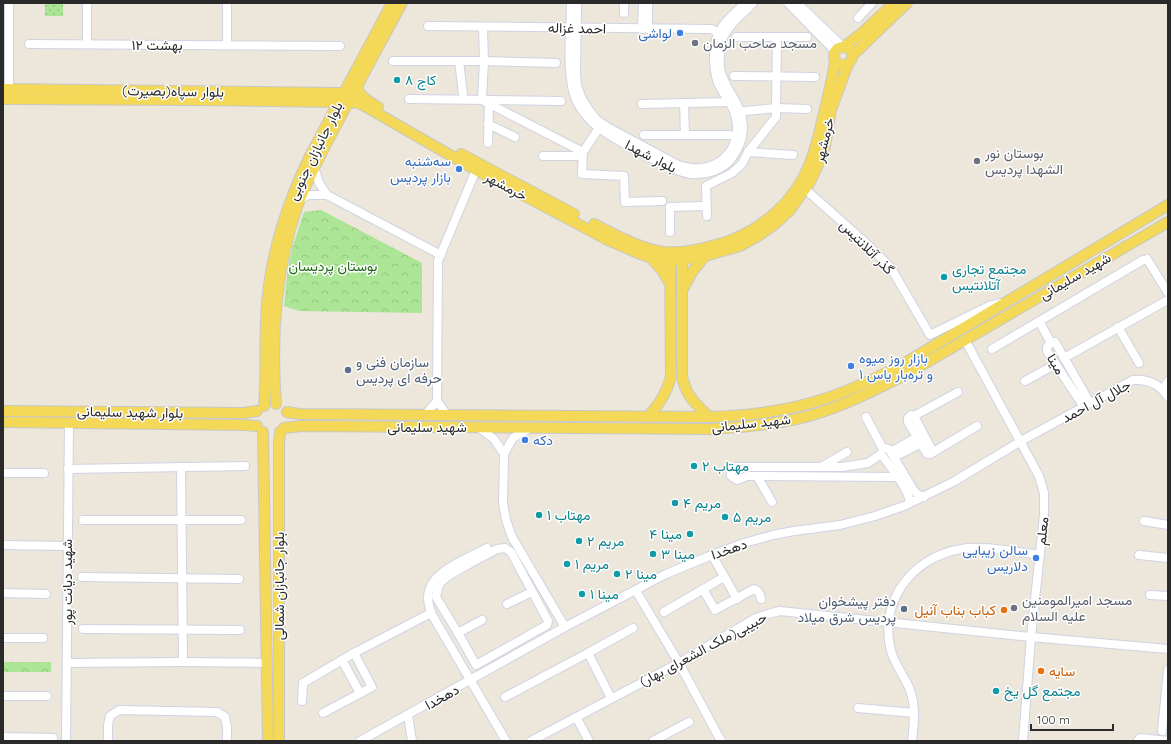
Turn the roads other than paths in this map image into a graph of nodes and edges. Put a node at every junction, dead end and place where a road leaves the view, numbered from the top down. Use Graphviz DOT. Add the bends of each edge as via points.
graph roads {
  1 [pos="9,3"];
  2 [pos="88,3"];
  3 [pos="227,3"];
  4 [pos="392,3"];
  5 [pos="402,3"];
  6 [pos="571,3"];
  7 [pos="577,3"];
  8 [pos="624,3"];
  9 [pos="643,3"];
  10 [pos="648,3"];
  11 [pos="745,3"];
  12 [pos="753,3"];
  13 [pos="788,3"];
  14 [pos="797,3"];
  15 [pos="872,3"];
  16 [pos="894,3"];
  17 [pos="907,3"];
  18 [pos="624,13"];
  19 [pos="858,18"];
  20 [pos="428,26"];
  21 [pos="483,27"];
  22 [pos="574,28"];
  23 [pos="645,29"];
  24 [pos="722,34"];
  25 [pos="736,37"];
  26 [pos="777,37"];
  27 [pos="808,37"];
  28 [pos="29,44"];
  29 [pos="87,44"];
  30 [pos="227,45"];
  31 [pos="340,46"];
  32 [pos="839,51"];
  33 [pos="851,60"];
  34 [pos="393,61"];
  35 [pos="459,61"];
  36 [pos="484,61"];
  37 [pos="556,63"];
  38 [pos="734,76"];
  39 [pos="776,76"];
  40 [pos="815,77"];
  41 [pos="357,85"];
  42 [pos="727,93"];
  43 [pos="6,94"];
  44 [pos="464,94"];
  45 [pos="360,99"];
  46 [pos="408,99"];
  47 [pos="343,100"];
  48 [pos="486,102"];
  49 [pos="561,102"];
  50 [pos="730,102"];
  51 [pos="684,103"];
  52 [pos="642,104"];
  53 [pos="776,108"];
  54 [pos="808,109"];
  55 [pos="737,111"];
  56 [pos="488,124"];
  57 [pos="599,128"];
  58 [pos="685,134"];
  59 [pos="730,134"];
  60 [pos="644,135"];
  61 [pos="515,136"];
  62 [pos="488,143"];
  63 [pos="748,152"];
  64 [pos="583,154"];
  65 [pos="793,155"];
  66 [pos="543,156"];
  67 [pos="660,159"];
  68 [pos="314,167"];
  69 [pos="476,170"];
  70 [pos="806,189"];
  71 [pos="327,195"];
  72 [pos="301,199"];
  73 [pos="662,201"];
  74 [pos="1168,205"];
  75 [pos="706,206"];
  76 [pos="707,216"];
  77 [pos="1165,225"];
  78 [pos="670,232"];
  79 [pos="441,255"];
  80 [pos="682,255"];
  81 [pos="670,256"];
  82 [pos="706,256"];
  83 [pos="650,257"];
  84 [pos="670,284"];
  85 [pos="682,290"];
  86 [pos="1167,297"];
  87 [pos="1007,302"];
  88 [pos="1039,321"];
  89 [pos="1118,328"];
  90 [pos="959,330"];
  91 [pos="965,340"];
  92 [pos="1051,343"];
  93 [pos="992,349"];
  94 [pos="1064,358"];
  95 [pos="1138,363"];
  96 [pos="1056,364"];
  97 [pos="1025,381"];
  98 [pos="1168,381"];
  99 [pos="1163,390"];
  100 [pos="958,392"];
  101 [pos="1168,397"];
  102 [pos="437,401"];
  103 [pos="276,404"];
  104 [pos="1087,405"];
  105 [pos="260,408"];
  106 [pos="5,411"];
  107 [pos="287,412"];
  108 [pos="425,415"];
  109 [pos="447,415"];
  110 [pos="914,416"];
  111 [pos="648,417"];
  112 [pos="709,417"];
  113 [pos="866,417"];
  114 [pos="5,422"];
  115 [pos="69,423"];
  116 [pos="977,426"];
  117 [pos="478,427"];
  118 [pos="531,428"];
  119 [pos="260,429"];
  120 [pos="282,430"];
  121 [pos="918,440"];
  122 [pos="1021,441"];
  123 [pos="847,452"];
  124 [pos="933,452"];
  125 [pos="891,453"];
  126 [pos="504,454"];
  127 [pos="245,466"];
  128 [pos="181,467"];
  129 [pos="820,467"];
  130 [pos="68,469"];
  131 [pos="3,473"];
  132 [pos="44,473"];
  133 [pos="756,476"];
  134 [pos="901,476"];
  135 [pos="924,497"];
  136 [pos="772,502"];
  137 [pos="910,503"];
  138 [pos="83,520"];
  139 [pos="182,520"];
  140 [pos="241,520"];
  141 [pos="1144,521"];
  142 [pos="1168,525"];
  143 [pos="3,546"];
  144 [pos="68,546"];
  145 [pos="487,548"];
  146 [pos="712,554"];
  147 [pos="1040,555"];
  148 [pos="1139,555"];
  149 [pos="1168,558"];
  150 [pos="468,562"];
  151 [pos="82,577"];
  152 [pos="724,577"];
  153 [pos="182,579"];
  154 [pos="239,579"];
  155 [pos="703,590"];
  156 [pos="636,591"];
  157 [pos="532,592"];
  158 [pos="3,593"];
  159 [pos="46,594"];
  160 [pos="1150,595"];
  161 [pos="1168,596"];
  162 [pos="737,599"];
  163 [pos="761,599"];
  164 [pos="507,604"];
  165 [pos="664,612"];
  166 [pos="431,613"];
  167 [pos="482,620"];
  168 [pos="889,623"];
  169 [pos="565,627"];
  170 [pos="633,628"];
  171 [pos="83,629"];
  172 [pos="183,630"];
  173 [pos="240,630"];
  174 [pos="458,633"];
  175 [pos="1031,637"];
  176 [pos="3,638"];
  177 [pos="43,638"];
  178 [pos="1168,649"];
  179 [pos="354,653"];
  180 [pos="588,653"];
  181 [pos="342,660"];
  182 [pos="183,662"];
  183 [pos="67,663"];
  184 [pos="267,663"];
  185 [pos="679,663"];
  186 [pos="1168,670"];
  187 [pos="471,680"];
  188 [pos="360,693"];
  189 [pos="3,696"];
  190 [pos="48,696"];
  191 [pos="505,698"];
  192 [pos="610,698"];
  193 [pos="302,702"];
  194 [pos="1166,702"];
  195 [pos="858,708"];
  196 [pos="323,713"];
  197 [pos="914,713"];
  198 [pos="408,715"];
  199 [pos="576,717"];
  200 [pos="689,722"];
  201 [pos="1162,731"];
  202 [pos="3,737"];
  203 [pos="52,738"];
  204 [pos="66,741"];
  205 [pos="108,741"];
  206 [pos="227,741"];
  207 [pos="268,741"];
  208 [pos="279,741"];
  209 [pos="360,741"];
  210 [pos="412,741"];
  211 [pos="506,741"];
  212 [pos="532,741"];
  213 [pos="589,741"];
  214 [pos="654,741"];
  215 [pos="721,741"];
  216 [pos="912,741"];
  217 [pos="1023,741"];
  218 [pos="1138,741"];
  219 [pos="1168,741"];
  1 -- 43 [label="street"];
  2 -- 29 [label="street"];
  3 -- 30 [label="street"];
  4 -- 47 [label="main road, بلوار جانبازان جنوبی"];
  5 -- 41 [label="main road, بلوار جانبازان جنوبی"];
  6 -- 22 [label="street, بلوار شهدا"];
  7 -- 22 [label="street, بلوار شهدا"];
  8 -- 18 [label="street"];
  9 -- 23 [label="street"];
  10 -- 23 [label="street"];
  11 -- 24 [label="street, بلوار شهدا" via="726,22"];
  12 -- 24 [label="street, بلوار شهدا"];
  13 -- 32 [label="street"];
  14 -- 32 [label="street"];
  15 -- 19 [label="street"];
  16 -- 32 [label="main road"];
  17 -- 33 [label="main road"];
  20 -- 21 [label="street, احمد غزاله"];
  21 -- 22 [label="street, احمد غزاله"];
  21 -- 36 [label="street"];
  22 -- 23 [label="street, احمد غزاله"];
  22 -- 57 [label="street, بلوار شهدا" via="570,73 572,88 584,113"];
  22 -- 67 [label="street, بلوار شهدا" via="577,86 589,110 597,120"];
  23 -- 24 [label="street, احمد غزاله" via="711,30"];
  24 -- 42 [label="street, بلوار شهدا" via="715,44 714,71 719,85"];
  25 -- 26 [label="street"];
  26 -- 27 [label="street"];
  26 -- 39 [label="street"];
  28 -- 29 [label="street, بهشت ۱۲"];
  29 -- 30 [label="street, بهشت ۱۲"];
  30 -- 31 [label="street, بهشت ۱۲"];
  32 -- 33 [label="main road" via="851,50"];
  32 -- 33 [label="main road" via="837,62 842,65"];
  32 -- 80 [label="main road, خرمشهر" via="811,162 784,205 764,222 737,238"];
  33 -- 70 [label="main road, خرمشهر" via="831,110 825,146"];
  34 -- 35 [label="street"];
  35 -- 36 [label="street"];
  35 -- 44 [label="street"];
  36 -- 37 [label="street"];
  36 -- 48 [label="street"];
  38 -- 39 [label="street"];
  39 -- 40 [label="street"];
  39 -- 53 [label="street"];
  41 -- 45 [label="main road"];
  41 -- 47 [label="main road, بلوار جانبازان جنوبی"];
  42 -- 50 [label="street, بلوار شهدا"];
  42 -- 55 [label="street, بلوار شهدا"];
  43 -- 47 [label="main road, بلوار سپاه(بصیرت)"];
  45 -- 47 [label="main road"];
  45 -- 69 [label="main road, خرمشهر"];
  45 -- 81 [label="main road, خرمشهر" via="611,233"];
  46 -- 48 [label="street"];
  47 -- 68 [label="main road, بلوار جانبازان جنوبی"];
  47 -- 105 [label="main road, بلوار جانبازان جنوبی" via="298,179 279,237 267,304 266,386"];
  48 -- 49 [label="street"];
  48 -- 56 [label="street"];
  48 -- 64 [label="street"];
  50 -- 51 [label="street"];
  50 -- 55 [label="street, بلوار شهدا"];
  51 -- 52 [label="street"];
  51 -- 58 [label="street"];
  53 -- 54 [label="street"];
  53 -- 55 [label="street"];
  53 -- 63 [label="street" via="776,117"];
  55 -- 67 [label="street, بلوار شهدا" via="743,119 743,134 739,148 719,169 705,174 690,174 676,171"];
  56 -- 61 [label="street"];
  56 -- 62 [label="street"];
  57 -- 64 [label="street"];
  57 -- 67 [label="street, بلوار شهدا"];
  58 -- 59 [label="street"];
  58 -- 60 [label="street"];
  63 -- 65 [label="street"];
  63 -- 75 [label="street" via="742,164 732,173 706,186"];
  64 -- 66 [label="street"];
  64 -- 73 [label="street" via="582,174 624,176 625,202"];
  68 -- 71 [label="street" via="319,183"];
  68 -- 72 [label="main road, بلوار جانبازان جنوبی"];
  69 -- 79 [label="street"];
  69 -- 83 [label="main road, خرمشهر" via="608,240"];
  70 -- 82 [label="main road, خرمشهر" via="790,210 758,236 740,246"];
  70 -- 87 [label="street, گذر آتلانتیس" via="891,268 930,335 989,306"];
  71 -- 72 [label="street" via="308,195"];
  71 -- 79 [label="street"];
  72 -- 103 [label="main road, بلوار جانبازان جنوبی" via="282,263 276,305"];
  74 -- 87 [label="main road, شهید سلیمانی"];
  75 -- 76 [label="street"];
  75 -- 78 [label="street" via="670,208"];
  77 -- 91 [label="main road, شهید سلیمانی"];
  79 -- 102 [label="street" via="438,261"];
  80 -- 81 [label="main road, خرمشهر"];
  80 -- 82 [label="main road, خرمشهر"];
  80 -- 85 [label="main road"];
  81 -- 83 [label="main road, خرمشهر" via="659,260"];
  81 -- 84 [label="main road"];
  82 -- 85 [label="main road" via="692,272"];
  83 -- 84 [label="main road"];
  84 -- 111 [label="main road" via="671,376 663,398"];
  85 -- 112 [label="main road" via="684,386 689,397"];
  86 -- 88 [label="street" via="1145,260"];
  86 -- 89 [label="street"];
  87 -- 90 [label="main road, شهید سلیمانی"];
  88 -- 92 [label="street"];
  88 -- 93 [label="street"];
  89 -- 94 [label="street"];
  89 -- 95 [label="street"];
  90 -- 91 [label="main road"];
  90 -- 112 [label="main road, شهید سلیمانی" via="900,366 864,384 826,398 790,408 739,416"];
  91 -- 118 [label="main road, شهید سلیمانی" via="868,394 792,420 740,428"];
  91 -- 122 [label="street, معلم"];
  92 -- 94 [label="street, مینا" via="1055,342"];
  92 -- 96 [label="street, مینا" via="1047,351"];
  94 -- 104 [label="street, مینا"];
  96 -- 97 [label="street"];
  96 -- 104 [label="street, مینا"];
  98 -- 99 [label="street"];
  99 -- 101 [label="street, جلال آل احمد"];
  99 -- 104 [label="street, جلال آل احمد" via="1152,382 1133,380"];
  100 -- 110 [label="street"];
  102 -- 108 [label="street"];
  102 -- 109 [label="street"];
  103 -- 105 [label="main road"];
  103 -- 107 [label="main road"];
  104 -- 122 [label="street, جلال آل احمد"];
  105 -- 106 [label="main road, بلوار شهید سلیمانی" via="244,413"];
  105 -- 119 [label="main road" via="255,416"];
  106 -- 114 [label="main road"];
  107 -- 108 [label="main road, شهید سلیمانی"];
  107 -- 120 [label="main road" via="288,420"];
  108 -- 109 [label="main road, شهید سلیمانی"];
  109 -- 111 [label="main road, شهید سلیمانی"];
  110 -- 121 [label="street" via="908,418 908,422"];
  110 -- 124 [label="street"];
  111 -- 112 [label="main road, شهید سلیمانی"];
  113 -- 125 [label="street" via="883,449"];
  114 -- 115 [label="main road, بلوار شهید سلیمانی"];
  115 -- 119 [label="main road, بلوار شهید سلیمانی" via="244,425"];
  115 -- 130 [label="street, شهید دیانت پور"];
  116 -- 124 [label="street"];
  117 -- 118 [label="main road, شهید سلیمانی"];
  117 -- 120 [label="main road, شهید سلیمانی" via="302,426"];
  117 -- 126 [label="street" via="494,439"];
  118 -- 126 [label="street" via="513,438"];
  119 -- 120 [label="main road" via="270,434"];
  119 -- 184 [label="main road, بلوار جانبازان شمالی"];
  120 -- 208 [label="main road, بلوار جانبازان شمالی" via="279,442"];
  121 -- 124 [label="street" via="927,454"];
  121 -- 125 [label="street"];
  122 -- 135 [label="street, دهخدا"];
  122 -- 147 [label="street, معلم" via="1039,476 1044,493"];
  123 -- 129 [label="street"];
  125 -- 134 [label="street"];
  126 -- 169 [label="street" via="503,503 506,520 512,537"];
  127 -- 128 [label="street"];
  128 -- 130 [label="street"];
  128 -- 139 [label="street"];
  129 -- 133 [label="street" via="731,469 731,476 737,480"];
  129 -- 134 [label="street" via="859,465 868,463 881,454"];
  130 -- 144 [label="street, شهید دیانت پور"];
  131 -- 132 [label="street"];
  133 -- 134 [label="street"];
  133 -- 136 [label="street"];
  134 -- 135 [label="street" via="914,491"];
  134 -- 137 [label="street"];
  135 -- 137 [label="street, دهخدا"];
  137 -- 146 [label="street, دهخدا" via="875,516 840,525 773,535"];
  138 -- 139 [label="street"];
  139 -- 140 [label="street"];
  139 -- 153 [label="street"];
  141 -- 142 [label="street"];
  143 -- 144 [label="street"];
  144 -- 183 [label="street, شهید دیانت پور"];
  145 -- 150 [label="street"];
  146 -- 152 [label="street"];
  146 -- 156 [label="street, دهخدا" via="666,574"];
  147 -- 168 [label="street" via="962,548 932,558 916,570 898,590"];
  147 -- 175 [label="street, معلم"];
  148 -- 149 [label="street"];
  150 -- 157 [label="street" via="497,549 506,548 511,552"];
  150 -- 166 [label="street" via="441,573 431,583 427,596"];
  150 -- 174 [label="street" via="439,584 436,597"];
  151 -- 153 [label="street"];
  152 -- 155 [label="street"];
  152 -- 162 [label="street"];
  153 -- 154 [label="street"];
  153 -- 172 [label="street"];
  155 -- 162 [label="street" via="715,610"];
  155 -- 165 [label="street"];
  156 -- 169 [label="street, دهخدا"];
  156 -- 185 [label="street"];
  157 -- 164 [label="street"];
  157 -- 174 [label="street" via="548,621 547,625 540,629 476,664"];
  158 -- 159 [label="street"];
  160 -- 161 [label="street"];
  162 -- 163 [label="street" via="754,589 760,594"];
  166 -- 179 [label="street"];
  166 -- 187 [label="street"];
  167 -- 174 [label="street"];
  168 -- 175 [label="street, حبیبی(ملک الشعرای بهار)"];
  168 -- 185 [label="street, حبیبی(ملک الشعرای بهار)" via="780,611 756,618"];
  168 -- 197 [label="street" via="892,651 910,690"];
  169 -- 187 [label="street, دهخدا"];
  170 -- 180 [label="street"];
  171 -- 172 [label="street"];
  172 -- 173 [label="street"];
  172 -- 182 [label="street"];
  175 -- 178 [label="street, حبیبی(ملک الشعرای بهار)"];
  175 -- 217 [label="street, معلم"];
  176 -- 177 [label="street"];
  179 -- 181 [label="street"];
  179 -- 188 [label="street" via="372,687"];
  180 -- 191 [label="street"];
  180 -- 192 [label="street"];
  181 -- 188 [label="street"];
  181 -- 193 [label="street" via="303,683"];
  182 -- 183 [label="street"];
  182 -- 184 [label="street"];
  183 -- 204 [label="street, شهید دیانت پور"];
  184 -- 207 [label="main road, بلوار جانبازان شمالی"];
  185 -- 192 [label="street, حبیبی(ملک الشعرای بهار)"];
  185 -- 215 [label="street"];
  186 -- 194 [label="street"];
  187 -- 198 [label="street, دهخدا"];
  187 -- 211 [label="street"];
  188 -- 196 [label="street"];
  189 -- 190 [label="street"];
  192 -- 199 [label="street, حبیبی(ملک الشعرای بهار)"];
  194 -- 201 [label="street"];
  195 -- 197 [label="street"];
  197 -- 216 [label="street"];
  198 -- 209 [label="street, دهخدا"];
  198 -- 210 [label="street"];
  199 -- 212 [label="street, حبیبی(ملک الشعرای بهار)"];
  199 -- 213 [label="street"];
  200 -- 214 [label="street"];
  202 -- 203 [label="street"];
  205 -- 206 [label="street" via="110,716 119,710 217,712 225,717"];
  218 -- 219 [label="street" via="1140,738"];
}
